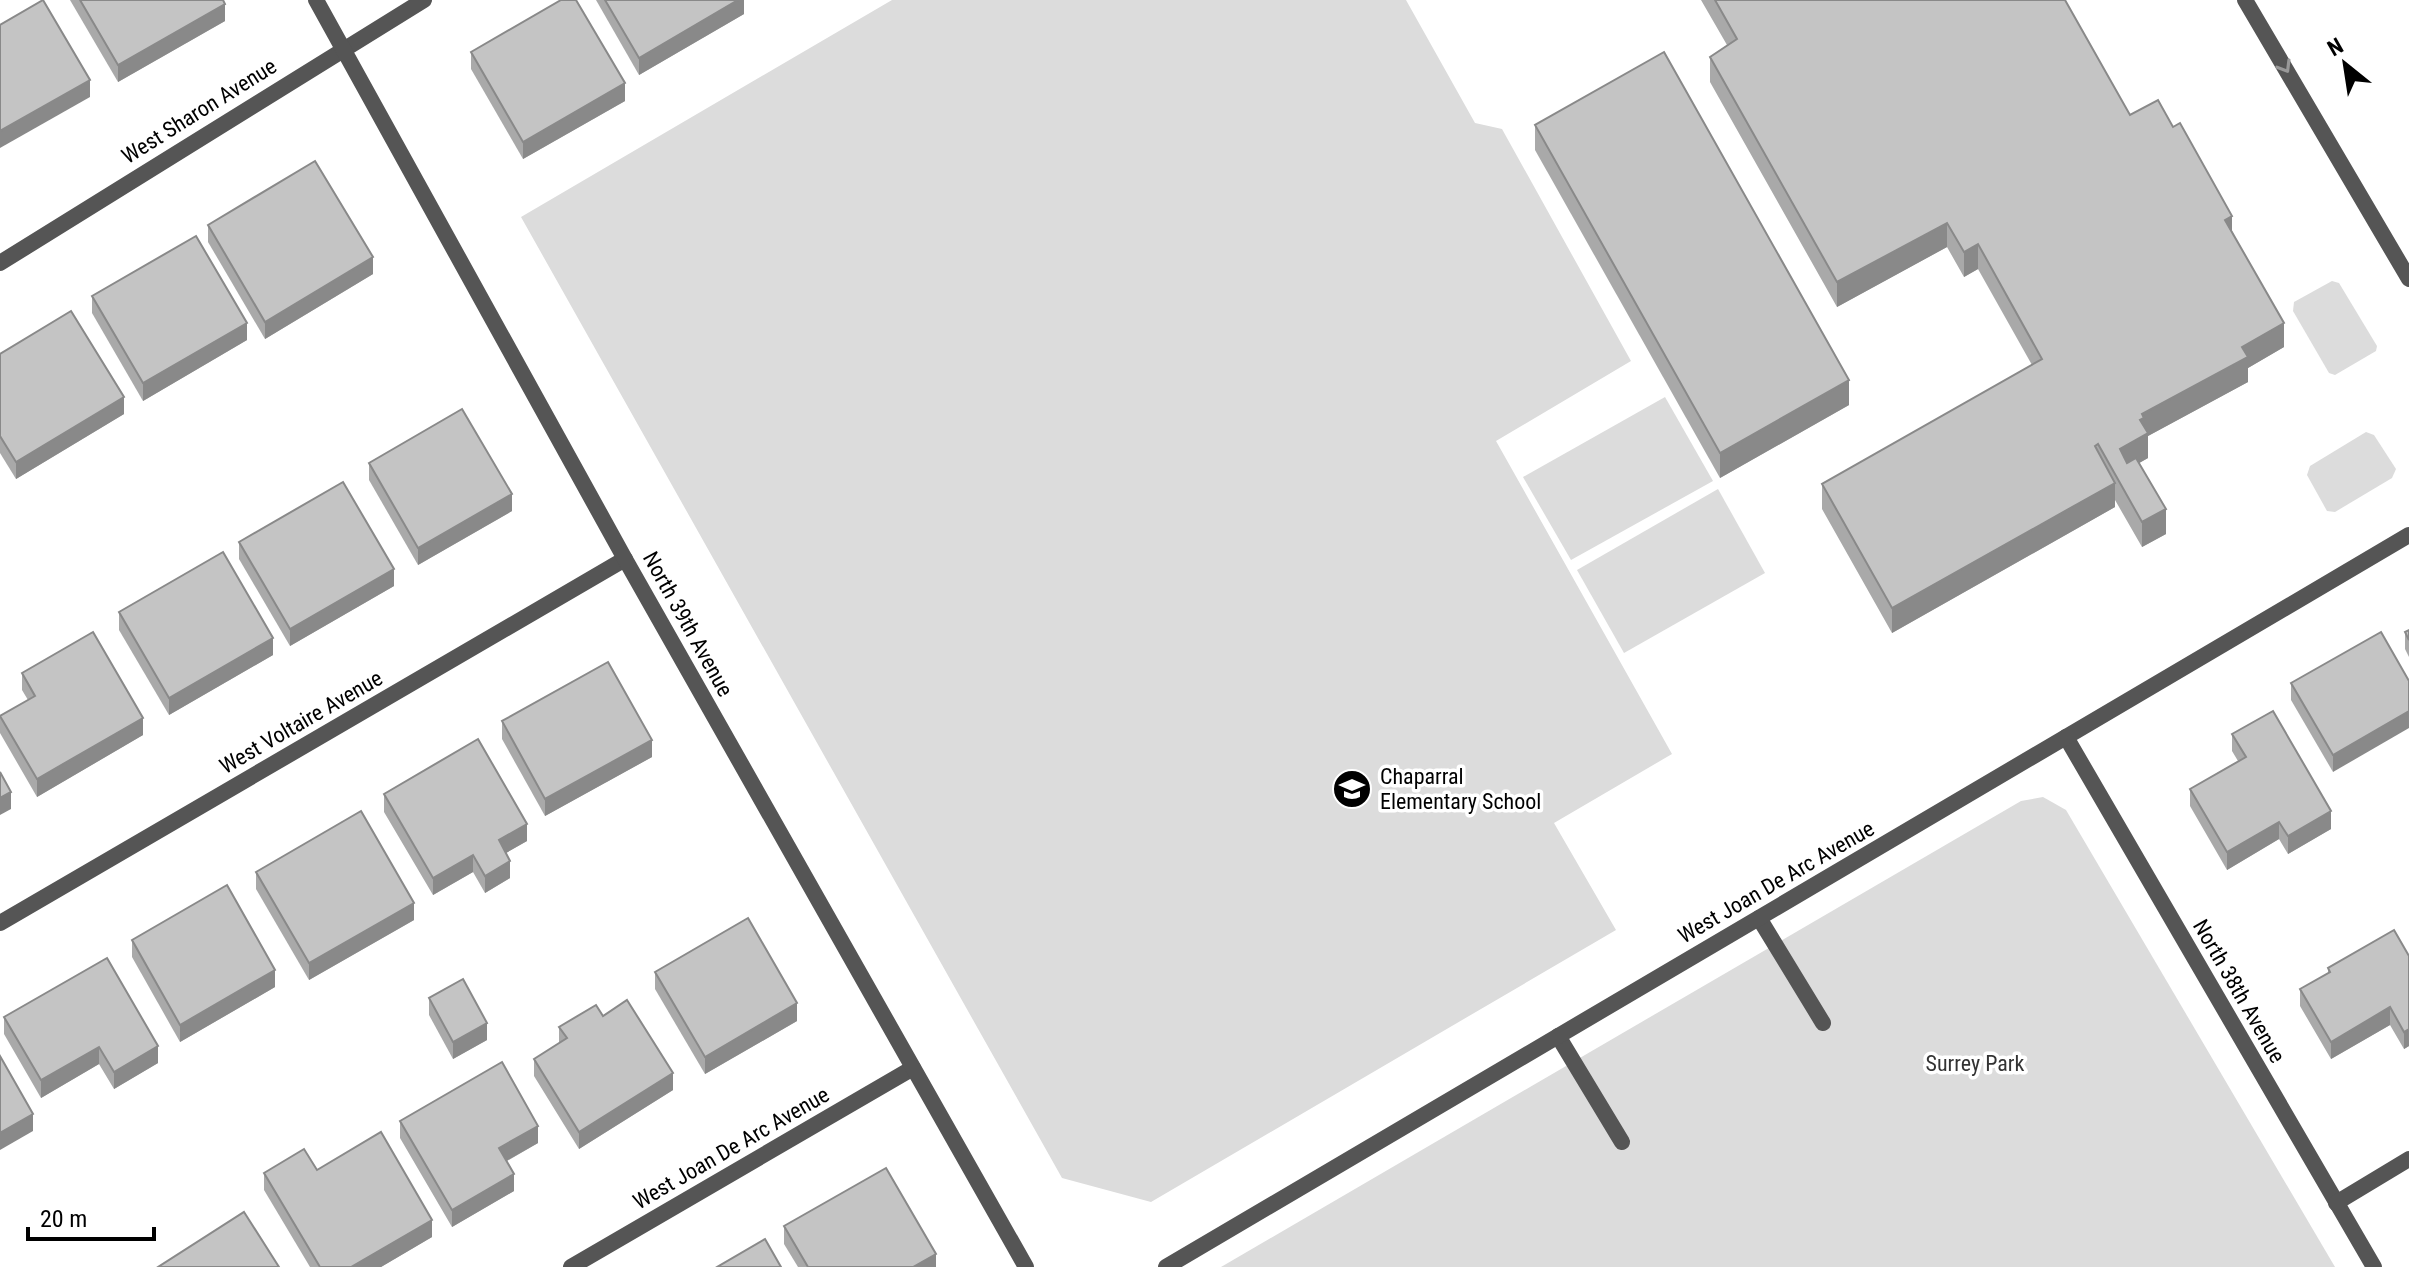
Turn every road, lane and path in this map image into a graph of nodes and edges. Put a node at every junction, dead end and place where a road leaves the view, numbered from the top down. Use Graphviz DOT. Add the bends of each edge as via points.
graph roads {
  1 [pos="316,0"];
  2 [pos="424,0"];
  3 [pos="2245,0"];
  4 [pos="343,48"];
  5 [pos="0,263"];
  6 [pos="2409,279"];
  7 [pos="2409,535"];
  8 [pos="625,559"];
  9 [pos="2066,737"];
  10 [pos="1759,918"];
  11 [pos="0,923"];
  12 [pos="1823,1023"];
  13 [pos="1558,1036"];
  14 [pos="913,1068"];
  15 [pos="1622,1142"];
  16 [pos="2409,1159"];
  17 [pos="2336,1203"];
  18 [pos="571,1267"];
  19 [pos="1026,1267"];
  20 [pos="1166,1267"];
  21 [pos="2374,1267"];
  1 -- 4 [label="street, North 39th Avenue"];
  2 -- 4 [label="street, West Sharon Avenue"];
  3 -- 6 [label="street, one-way"];
  4 -- 5 [label="street, West Sharon Avenue"];
  4 -- 8 [label="street, North 39th Avenue"];
  7 -- 9 [label="street, West Joan De Arc Avenue"];
  8 -- 11 [label="street, West Voltaire Avenue"];
  8 -- 14 [label="street, North 39th Avenue"];
  9 -- 10 [label="street, West Joan De Arc Avenue"];
  9 -- 17 [label="street, North 38th Avenue"];
  10 -- 12 [label="street"];
  10 -- 13 [label="street, West Joan De Arc Avenue"];
  13 -- 15 [label="street"];
  13 -- 20 [label="street, West Joan De Arc Avenue"];
  14 -- 18 [label="street, West Joan De Arc Avenue"];
  14 -- 19 [label="street, North 39th Avenue"];
  16 -- 17 [label="street"];
  17 -- 21 [label="street, North 38th Avenue"];
}
